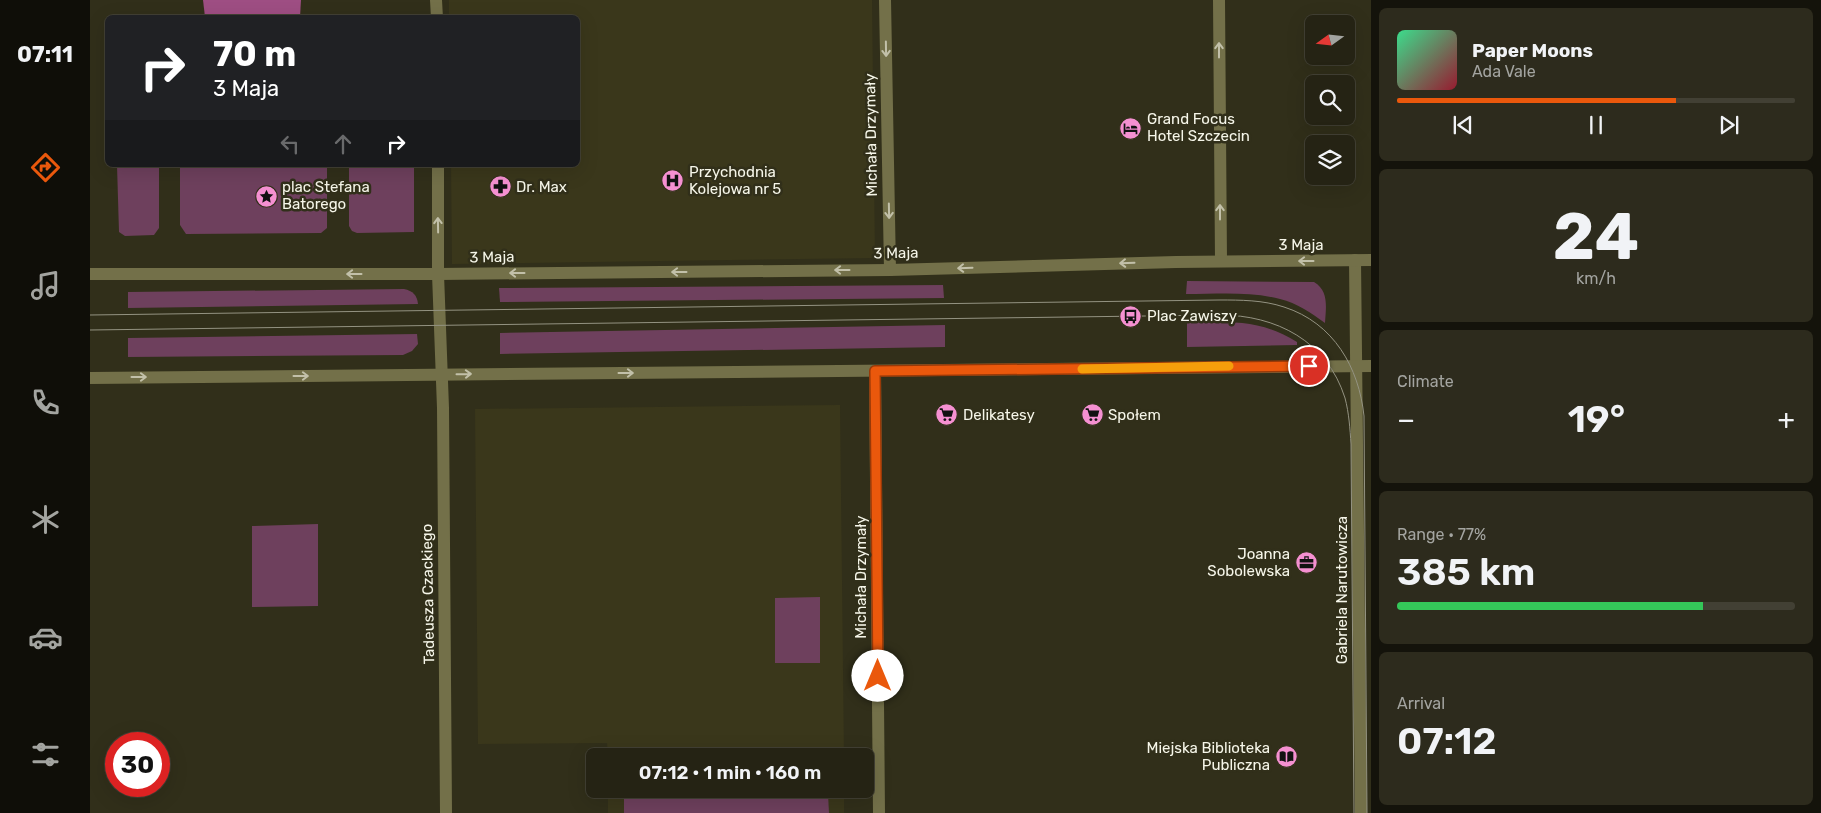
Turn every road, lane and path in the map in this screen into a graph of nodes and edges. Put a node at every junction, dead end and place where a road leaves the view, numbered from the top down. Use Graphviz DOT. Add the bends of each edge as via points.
graph roads {
  1 [pos="436,0"];
  2 [pos="885,0"];
  3 [pos="1219,0"];
  4 [pos="436,15"];
  5 [pos="438,167"];
  6 [pos="1355,260"];
  7 [pos="1371,260"];
  8 [pos="1221,261"];
  9 [pos="890,270"];
  10 [pos="90,274"];
  11 [pos="438,274"];
  12 [pos="1356,366"];
  13 [pos="1371,366"];
  14 [pos="875,371"];
  15 [pos="441,375"];
  16 [pos="90,378"];
  17 [pos="446,813"];
  18 [pos="879,813"];
  19 [pos="1361,813"];
  1 -- 4 [label="street"];
  2 -- 9 [label="street, Michała Drzymały, one-way"];
  8 -- 3 [label="street, one-way"];
  11 -- 5 [label="street, one-way"];
  6 -- 7 [label="street, 3 Maja"];
  6 -- 8 [label="street, 3 Maja, one-way"];
  6 -- 12 [label="street"];
  8 -- 9 [label="street, 3 Maja, one-way"];
  9 -- 11 [label="street, 3 Maja, one-way"];
  11 -- 10 [label="street, 3 Maja, one-way"];
  11 -- 15 [label="street"];
  12 -- 13 [label="street"];
  12 -- 14 [label="street"];
  12 -- 19 [label="street, Gabriela Narutowicza"];
  15 -- 14 [label="street, one-way"];
  14 -- 18 [label="street, Michała Drzymały"];
  16 -- 15 [label="street, one-way"];
  15 -- 17 [label="street, Tadeusza Czackiego"];
}
